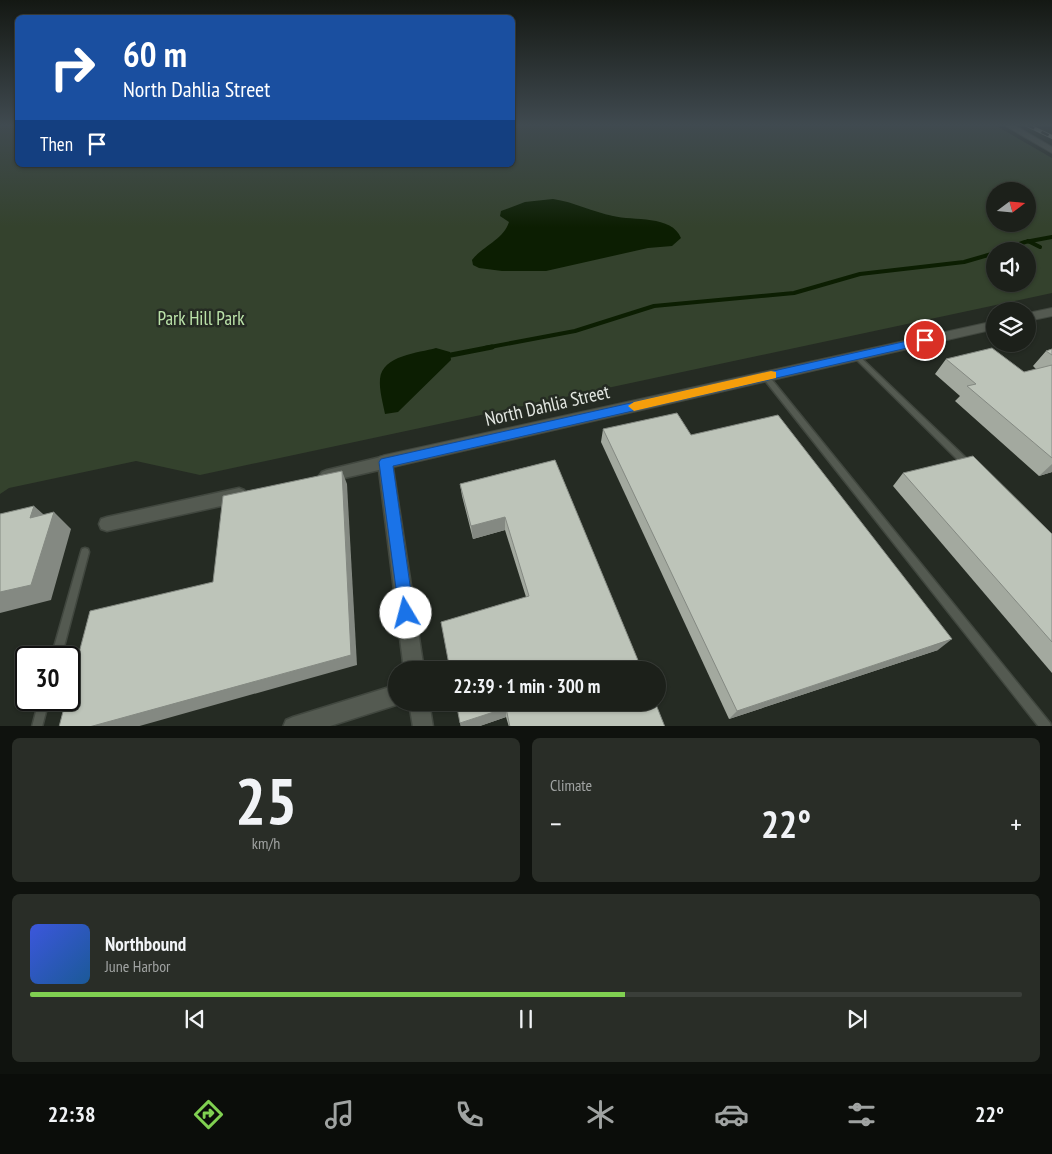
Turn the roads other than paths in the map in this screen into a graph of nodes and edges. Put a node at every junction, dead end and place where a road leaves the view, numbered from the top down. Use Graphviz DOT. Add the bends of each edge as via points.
graph roads {
  1 [pos="1052,312"];
  2 [pos="1036,315"];
  3 [pos="986,327"];
  4 [pos="856,356"];
  5 [pos="766,376"];
  6 [pos="963,460"];
  7 [pos="385,462"];
  8 [pos="308,480"];
  9 [pos="250,492"];
  10 [pos="107,524"];
  11 [pos="85,552"];
  12 [pos="59,646"];
  13 [pos="413,661"];
  14 [pos="388,697"];
  15 [pos="41,711"];
  16 [pos="420,711"];
  17 [pos="37,726"];
  18 [pos="293,726"];
  19 [pos="422,726"];
  20 [pos="1046,726"];
  1 -- 2 [label="street"];
  3 -- 4 [label="street, North Dahlia Street"];
  4 -- 5 [label="street, North Dahlia Street"];
  4 -- 6 [label="lane"];
  5 -- 7 [label="street, North Dahlia Street"];
  5 -- 20 [label="lane"];
  7 -- 8 [label="street, North Dahlia Street"];
  7 -- 13 [label="street"];
  9 -- 10 [label="street"];
  11 -- 12 [label="lane"];
  14 -- 18 [label="street"];
  15 -- 17 [label="lane"];
  16 -- 19 [label="street"];
}
